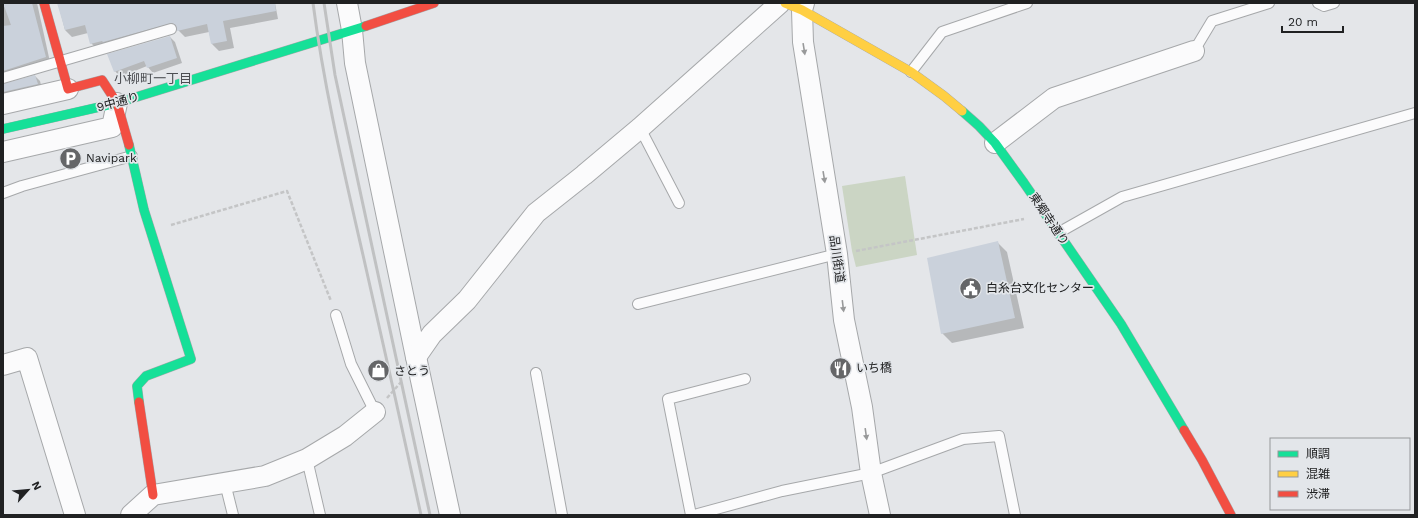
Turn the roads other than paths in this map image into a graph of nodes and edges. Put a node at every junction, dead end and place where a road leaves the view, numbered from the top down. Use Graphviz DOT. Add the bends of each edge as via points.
graph roads {
  1 [pos="44,3"];
  2 [pos="347,3"];
  3 [pos="434,3"];
  4 [pos="780,3"];
  5 [pos="1027,3"];
  6 [pos="1270,3"];
  7 [pos="1318,3"];
  8 [pos="1334,3"];
  9 [pos="797,5"];
  10 [pos="171,29"];
  11 [pos="352,30"];
  12 [pos="1194,51"];
  13 [pos="61,60"];
  14 [pos="911,72"];
  15 [pos="3,78"];
  16 [pos="68,89"];
  17 [pos="3,104"];
  18 [pos="117,104"];
  19 [pos="1415,113"];
  20 [pos="640,128"];
  21 [pos="3,129"];
  22 [pos="995,143"];
  23 [pos="3,152"];
  24 [pos="132,156"];
  25 [pos="3,193"];
  26 [pos="679,203"];
  27 [pos="1058,233"];
  28 [pos="837,254"];
  29 [pos="638,304"];
  30 [pos="336,315"];
  31 [pos="416,357"];
  32 [pos="3,365"];
  33 [pos="536,373"];
  34 [pos="745,379"];
  35 [pos="375,412"];
  36 [pos="307,459"];
  37 [pos="871,472"];
  38 [pos="225,483"];
  39 [pos="153,495"];
  40 [pos="75,515"];
  41 [pos="131,515"];
  42 [pos="233,515"];
  43 [pos="320,515"];
  44 [pos="450,515"];
  45 [pos="562,515"];
  46 [pos="693,515"];
  47 [pos="880,515"];
  48 [pos="1015,515"];
  49 [pos="1231,515"];
  1 -- 13 [label="street"];
  2 -- 11 [label="street"];
  3 -- 11 [label="street"];
  4 -- 20 [label="street"];
  5 -- 14 [label="lane" via="942,32"];
  6 -- 12 [label="lane" via="1212,21"];
  7 -- 8 [label="lane" via="1324,6"];
  9 -- 14 [label="street, 東郷寺通り"];
  9 -- 28 [label="street, 品川街道, one-way"];
  10 -- 13 [label="lane"];
  11 -- 18 [label="street, 9中通り"];
  11 -- 31 [label="street" via="355,63"];
  12 -- 22 [label="street" via="1054,98"];
  13 -- 15 [label="lane"];
  13 -- 16 [label="street"];
  14 -- 22 [label="street, 東郷寺通り" via="944,96"];
  16 -- 17 [label="street"];
  16 -- 18 [label="street" via="102,80"];
  18 -- 21 [label="street, 9中通り"];
  18 -- 23 [label="street" via="112,127"];
  18 -- 24 [label="street"];
  19 -- 27 [label="lane" via="1122,197"];
  20 -- 26 [label="lane"];
  20 -- 31 [label="street" via="536,213 468,300 432,334"];
  22 -- 27 [label="street, 東郷寺通り"];
  24 -- 25 [label="lane"];
  24 -- 39 [label="street" via="144,210 191,359 146,376 137,386"];
  27 -- 49 [label="street, 東郷寺通り" via="1121,324 1202,460"];
  28 -- 29 [label="lane"];
  28 -- 37 [label="street, 品川街道, one-way" via="844,320 862,407"];
  30 -- 35 [label="lane" via="351,364"];
  31 -- 44 [label="street"];
  32 -- 40 [label="street" via="27,358"];
  33 -- 45 [label="lane"];
  34 -- 46 [label="lane" via="668,399"];
  35 -- 36 [label="street" via="345,436"];
  36 -- 38 [label="street" via="265,476"];
  36 -- 43 [label="lane"];
  37 -- 46 [label="lane" via="782,491"];
  37 -- 47 [label="street, 品川街道"];
  37 -- 48 [label="lane" via="963,439 999,436"];
  38 -- 39 [label="street"];
  38 -- 42 [label="lane"];
  39 -- 41 [label="street"];
}
